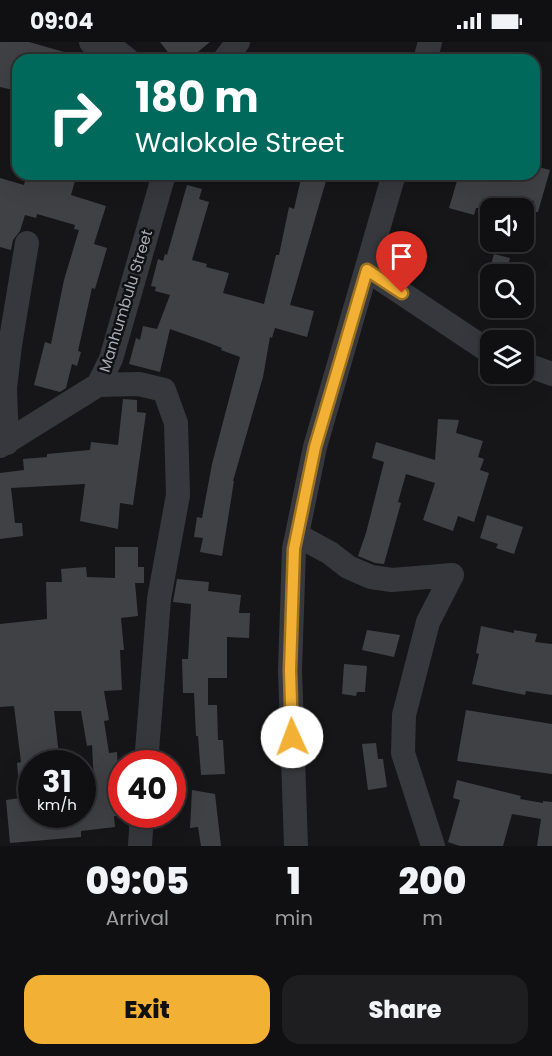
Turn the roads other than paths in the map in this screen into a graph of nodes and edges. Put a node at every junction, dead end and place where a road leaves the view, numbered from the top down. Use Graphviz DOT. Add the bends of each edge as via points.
graph roads {
  1 [pos="91,42"];
  2 [pos="238,42"];
  3 [pos="120,54"];
  4 [pos="229,54"];
  5 [pos="162,180"];
  6 [pos="392,180"];
  7 [pos="27,243"];
  8 [pos="367,270"];
  9 [pos="480,345"];
  10 [pos="534,368"];
  11 [pos="552,374"];
  12 [pos="98,386"];
  13 [pos="4,444"];
  14 [pos="297,535"];
  15 [pos="147,750"];
  16 [pos="141,828"];
  17 [pos="140,846"];
  18 [pos="296,846"];
  19 [pos="433,846"];
  1 -- 3 [label="street"];
  2 -- 4 [label="street"];
  5 -- 12 [label="street, Manhumbulu Street" via="111,359"];
  6 -- 8 [label="street"];
  7 -- 13 [label="street" via="9,345"];
  8 -- 9 [label="street"];
  8 -- 14 [label="street" via="315,447"];
  10 -- 11 [label="street"];
  12 -- 13 [label="street, Manhumbulu Street"];
  12 -- 15 [label="street" via="139,384 164,390 176,423 178,495 159,599"];
  14 -- 18 [label="street" via="290,670"];
  14 -- 19 [label="street" via="371,577 392,580 452,575 428,622 404,715 403,753"];
  16 -- 17 [label="street"];
}
